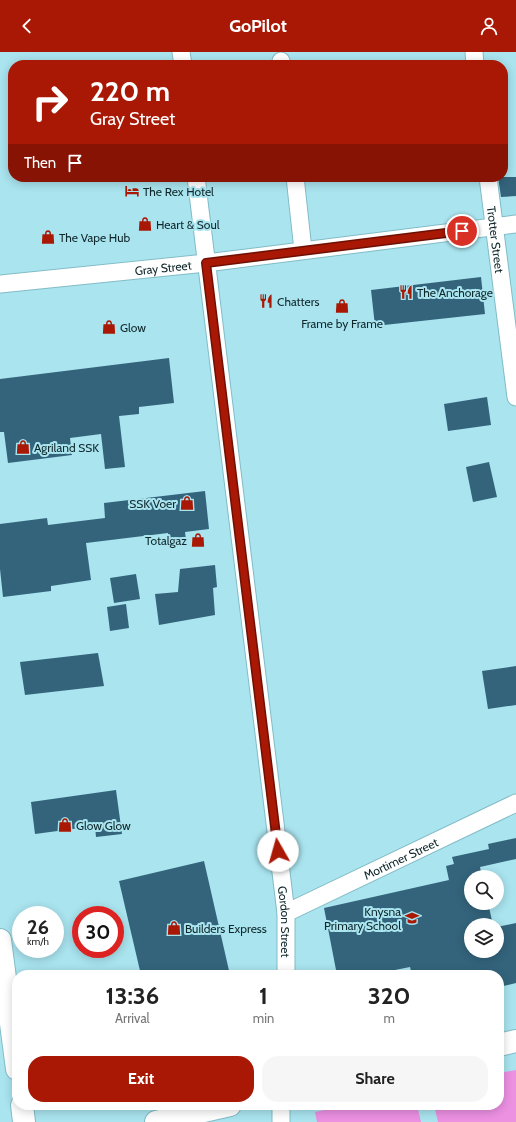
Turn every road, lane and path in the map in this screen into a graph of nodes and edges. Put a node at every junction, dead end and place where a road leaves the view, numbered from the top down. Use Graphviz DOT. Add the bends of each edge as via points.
graph roads {
  1 [pos="197,182"];
  2 [pos="296,182"];
  3 [pos="489,182"];
  4 [pos="516,224"];
  5 [pos="494,227"];
  6 [pos="303,250"];
  7 [pos="206,263"];
  8 [pos="0,284"];
  9 [pos="516,397"];
  10 [pos="516,803"];
  11 [pos="286,913"];
  12 [pos="0,940"];
  13 [pos="286,970"];
  14 [pos="12,1031"];
  15 [pos="516,1041"];
  16 [pos="504,1044"];
  17 [pos="23,1110"];
  18 [pos="208,1110"];
  19 [pos="281,1110"];
  20 [pos="24,1122"];
  21 [pos="156,1122"];
  22 [pos="281,1122"];
  1 -- 7 [label="street, Gordon Street"];
  2 -- 6 [label="street"];
  3 -- 5 [label="street, Trotter Street"];
  4 -- 5 [label="street, Gray Street"];
  5 -- 6 [label="street, Gray Street"];
  5 -- 9 [label="street, Trotter Street"];
  6 -- 7 [label="street, Gray Street"];
  7 -- 8 [label="street, Gray Street"];
  7 -- 11 [label="street, Gordon Street"];
  10 -- 11 [label="street, Mortimer Street"];
  11 -- 13 [label="street, Gordon Street"];
  12 -- 14 [label="street"];
  15 -- 16 [label="street"];
  17 -- 20 [label="street"];
  18 -- 21 [label="street"];
  19 -- 22 [label="street"];
}
